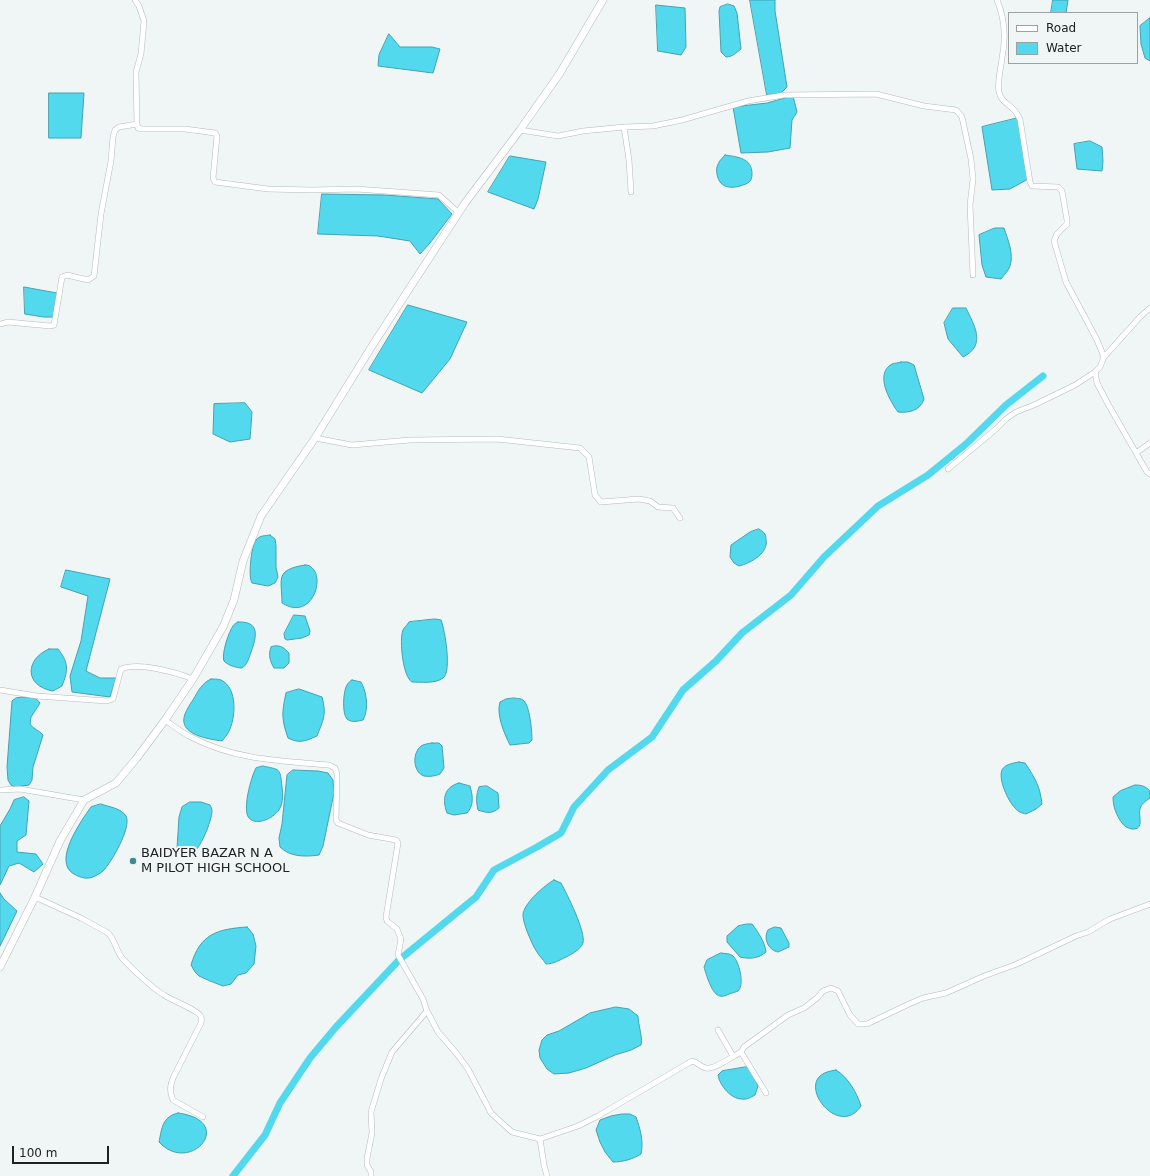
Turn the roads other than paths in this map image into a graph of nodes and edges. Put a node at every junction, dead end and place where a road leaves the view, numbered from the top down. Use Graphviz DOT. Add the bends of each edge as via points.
graph roads {
  1 [pos="135,0"];
  2 [pos="603,0"];
  3 [pos="997,0"];
  4 [pos="137,124"];
  5 [pos="624,127"];
  6 [pos="520,130"];
  7 [pos="631,192"];
  8 [pos="459,213"];
  9 [pos="973,276"];
  10 [pos="1150,308"];
  11 [pos="0,324"];
  12 [pos="1104,357"];
  13 [pos="1095,372"];
  14 [pos="315,438"];
  15 [pos="1150,444"];
  16 [pos="1136,453"];
  17 [pos="948,470"];
  18 [pos="1150,474"];
  19 [pos="680,518"];
  20 [pos="193,679"];
  21 [pos="0,690"];
  22 [pos="165,720"];
  23 [pos="0,790"];
  24 [pos="84,800"];
  25 [pos="35,897"];
  26 [pos="1150,906"];
  27 [pos="0,967"];
  28 [pos="427,1011"];
  29 [pos="718,1030"];
  30 [pos="741,1052"];
  31 [pos="734,1056"];
  32 [pos="766,1093"];
  33 [pos="203,1117"];
  34 [pos="540,1139"];
  35 [pos="371,1176"];
  36 [pos="547,1176"];
  1 -- 4 [label="street" via="144,21 141,54 136,72"];
  2 -- 6 [label="main road" via="560,73"];
  3 -- 12 [label="street" via="1003,12 1005,30 999,93 1002,100 1020,119 1032,186 1058,186 1062,191 1067,224 1054,241 1066,282"];
  4 -- 8 [label="street" via="138,128 142,129 185,129 215,133 217,136 212,178 215,182 268,189 356,189 439,195"];
  4 -- 11 [label="street" via="119,127 113,137 94,276 88,280 67,275 62,277 54,325 8,322"];
  5 -- 6 [label="street" via="558,136"];
  5 -- 7 [label="street"];
  5 -- 9 [label="street" via="653,126 748,101 784,95 876,94 924,106 956,110 962,116 971,159"];
  6 -- 8 [label="main road"];
  8 -- 14 [label="main road"];
  10 -- 12 [label="street"];
  12 -- 13 [label="street"];
  13 -- 16 [label="street" via="1097,383"];
  13 -- 17 [label="street" via="1075,385 1016,412"];
  14 -- 19 [label="street" via="352,445 410,440 497,439 580,448 589,457 595,495 601,502 639,499 650,501 658,507 673,508"];
  14 -- 20 [label="main road" via="261,516 243,561 234,600"];
  15 -- 16 [label="street"];
  16 -- 18 [label="street"];
  20 -- 21 [label="street" via="166,671 126,667 121,669 113,700 107,701 37,696"];
  20 -- 22 [label="main road"];
  22 -- 24 [label="main road" via="116,782"];
  22 -- 28 [label="street" via="190,737 220,750 257,759 335,768 338,823 368,835 396,840 398,844 386,917 397,929 401,939 398,955"];
  23 -- 24 [label="street" via="20,789"];
  24 -- 25 [label="main road" via="60,841"];
  25 -- 27 [label="main road"];
  25 -- 33 [label="street" via="108,933 121,957 143,978 163,995 200,1014 201,1023 170,1084 170,1092 173,1100"];
  26 -- 30 [label="street" via="1110,919 1088,932 1017,964 946,993 916,1001 867,1024 858,1024 850,1015 838,990 831,988 823,991 804,1008 788,1016"];
  28 -- 34 [label="street" via="438,1032 468,1069 491,1113 512,1132"];
  28 -- 35 [label="street" via="392,1052 381,1079 371,1112 372,1133 367,1158"];
  29 -- 31 [label="street"];
  30 -- 31 [label="street"];
  30 -- 32 [label="street"];
  31 -- 34 [label="street" via="711,1069 692,1061 598,1116"];
  34 -- 36 [label="street"];
}
